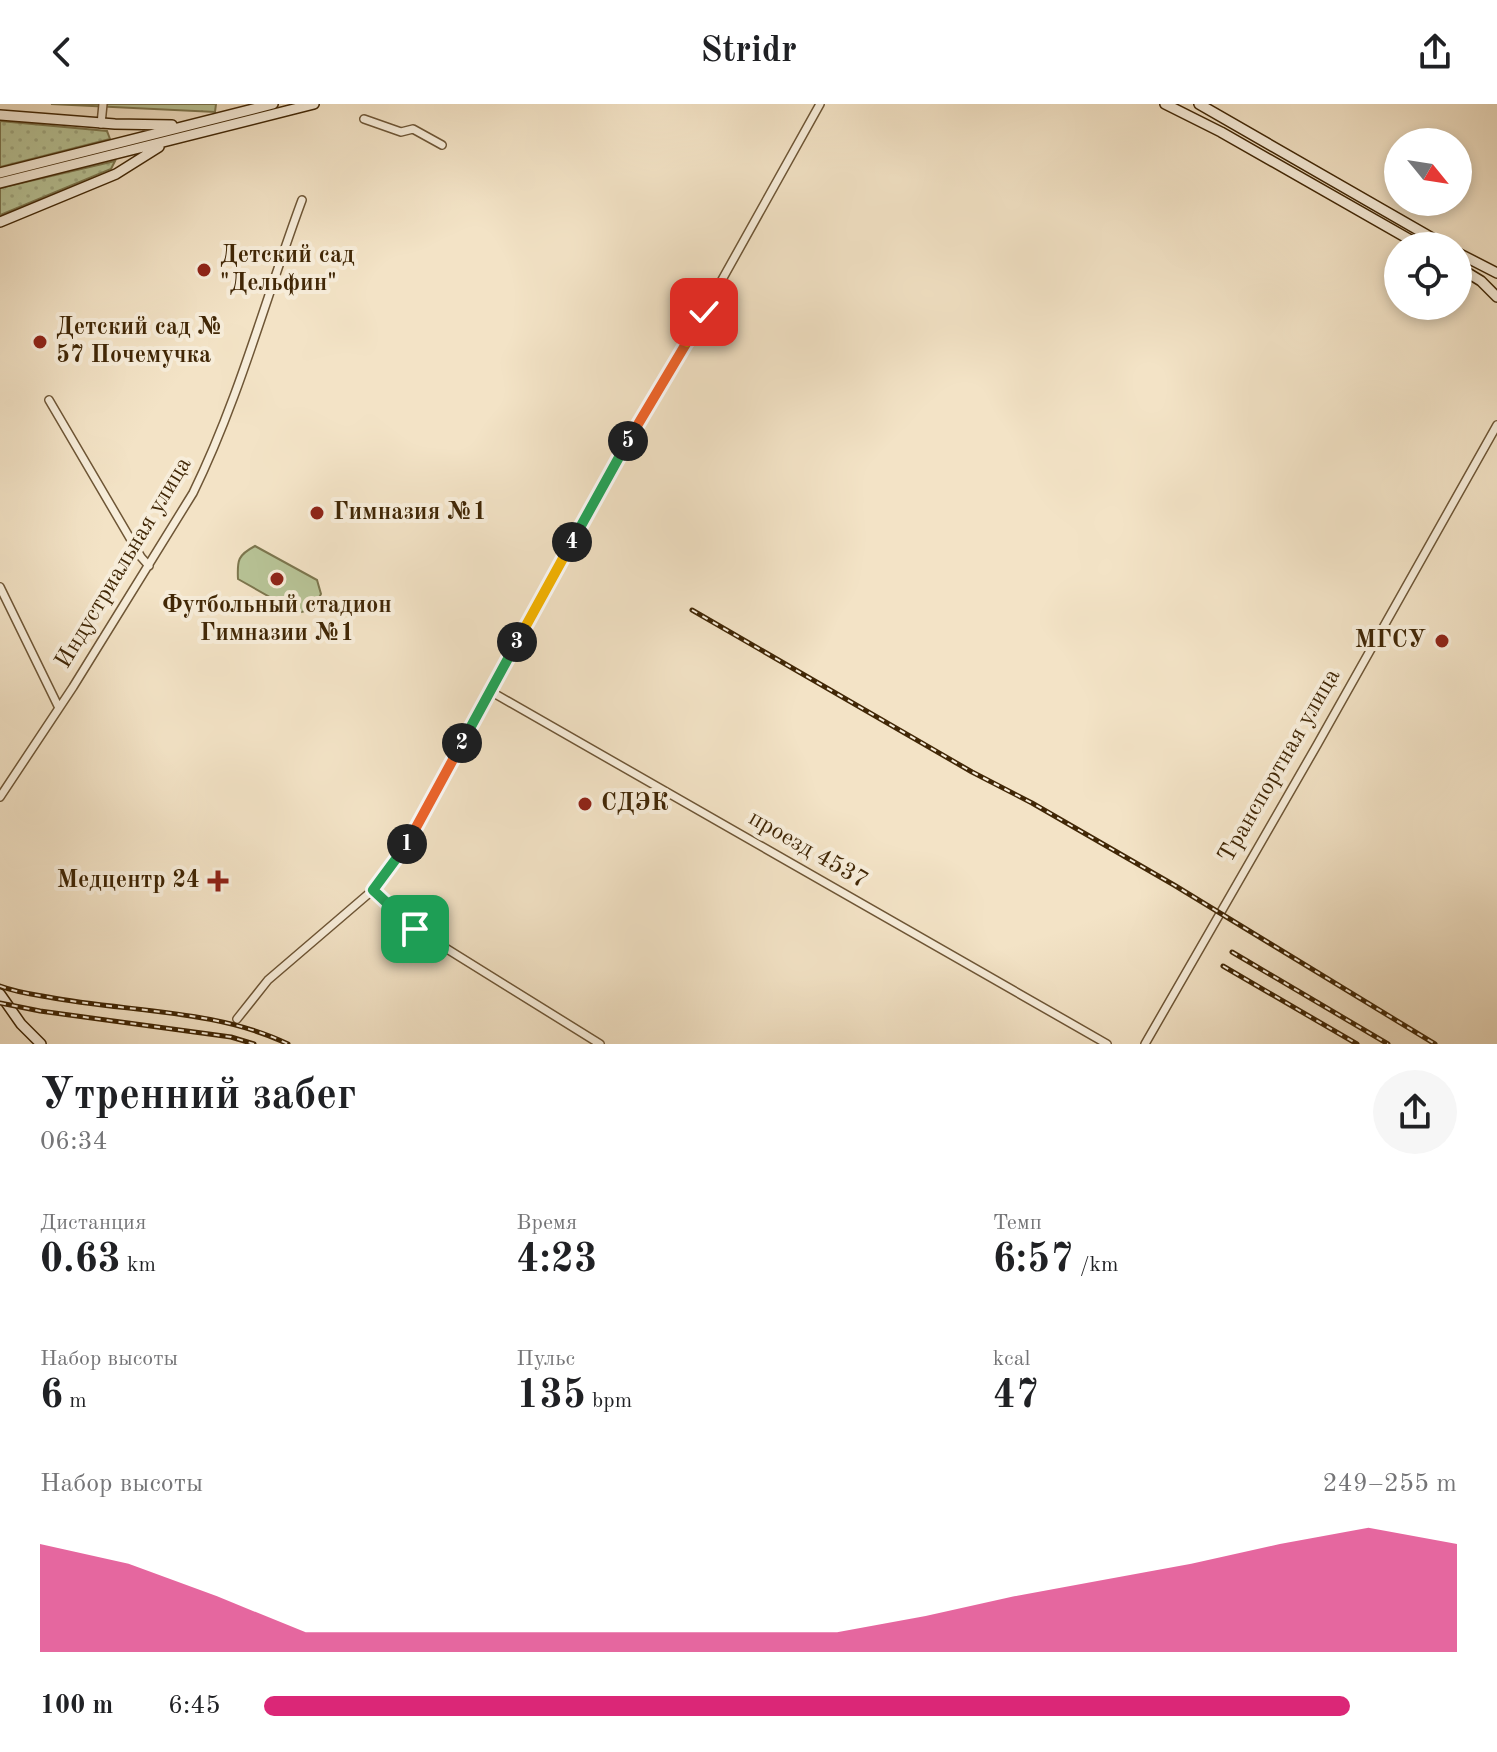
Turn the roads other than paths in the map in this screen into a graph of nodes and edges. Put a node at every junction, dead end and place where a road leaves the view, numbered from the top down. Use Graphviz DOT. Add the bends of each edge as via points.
graph roads {
  1 [pos="103,104"];
  2 [pos="273,104"];
  3 [pos="314,104"];
  4 [pos="820,104"];
  5 [pos="1165,104"];
  6 [pos="1199,104"];
  7 [pos="0,115"];
  8 [pos="364,119"];
  9 [pos="101,124"];
  10 [pos="184,125"];
  11 [pos="166,143"];
  12 [pos="442,145"];
  13 [pos="0,173"];
  14 [pos="0,183"];
  15 [pos="302,200"];
  16 [pos="0,222"];
  17 [pos="1397,232"];
  18 [pos="1422,232"];
  19 [pos="1472,260"];
  20 [pos="1497,273"];
  21 [pos="1472,276"];
  22 [pos="1497,297"];
  23 [pos="49,400"];
  24 [pos="1497,425"];
  25 [pos="149,566"];
  26 [pos="0,587"];
  27 [pos="490,691"];
  28 [pos="59,708"];
  29 [pos="0,797"];
  30 [pos="373,890"];
  31 [pos="0,994"];
  32 [pos="237,1019"];
  33 [pos="41,1044"];
  34 [pos="600,1044"];
  35 [pos="1107,1044"];
  36 [pos="1145,1044"];
  1 -- 9 [label="street"];
  2 -- 10 [label="main road"];
  3 -- 11 [label="main road"];
  4 -- 27 [label="street"];
  5 -- 17 [label="main road"];
  6 -- 18 [label="main road"];
  7 -- 9 [label="main road"];
  8 -- 12 [label="street" via="401,132 413,129"];
  9 -- 10 [label="main road"];
  10 -- 13 [label="main road"];
  11 -- 14 [label="main road"];
  11 -- 16 [label="main road" via="116,174"];
  15 -- 25 [label="street, Индустриальная улица" via="208,462"];
  19 -- 20 [label="main road"];
  21 -- 22 [label="main road"];
  23 -- 25 [label="street"];
  24 -- 36 [label="street, Транспортная улица"];
  25 -- 28 [label="street, Индустриальная улица"];
  26 -- 28 [label="street"];
  27 -- 30 [label="street" via="405,846"];
  27 -- 35 [label="street, проезд 4537"];
  28 -- 29 [label="street, Индустриальная улица"];
  30 -- 32 [label="street" via="268,980"];
  30 -- 34 [label="street" via="415,929"];
  31 -- 33 [label="main road"];
}
